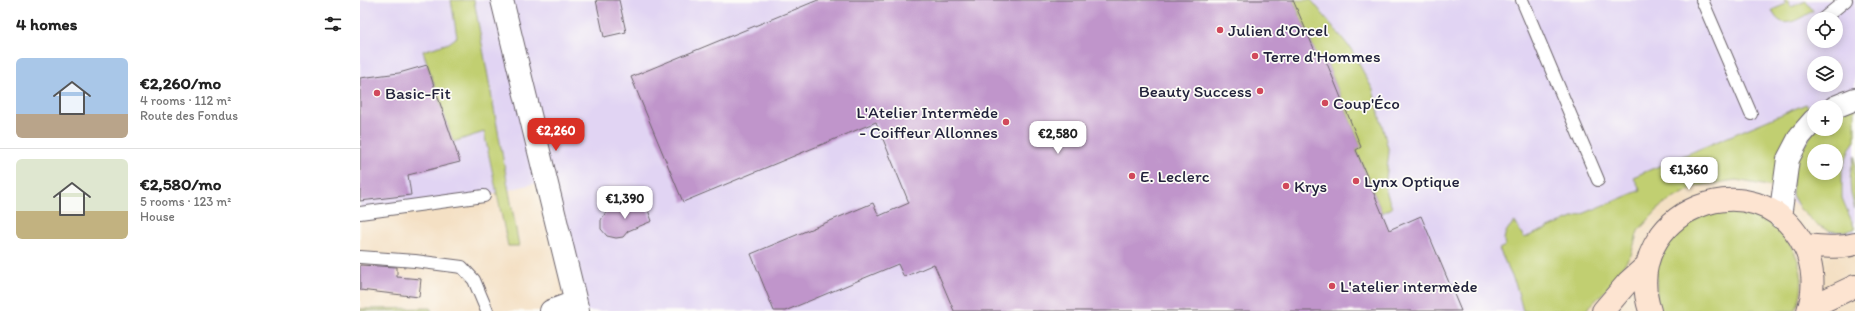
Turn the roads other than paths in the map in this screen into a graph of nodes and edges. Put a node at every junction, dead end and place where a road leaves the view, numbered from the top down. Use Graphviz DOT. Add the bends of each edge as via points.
graph roads {
  1 [pos="502,0"];
  2 [pos="1522,0"];
  3 [pos="1702,0"];
  4 [pos="1846,0"];
  5 [pos="1831,12"];
  6 [pos="1855,99"];
  7 [pos="1843,104"];
  8 [pos="1751,114"];
  9 [pos="1807,128"];
  10 [pos="1598,180"];
  11 [pos="484,196"];
  12 [pos="360,213"];
  13 [pos="1780,217"];
  14 [pos="1855,244"];
  15 [pos="1803,245"];
  16 [pos="360,257"];
  17 [pos="1647,265"];
  18 [pos="1855,286"];
  19 [pos="576,306"];
  20 [pos="1808,310"];
  21 [pos="486,311"];
  22 [pos="551,311"];
  23 [pos="1603,311"];
  24 [pos="1650,311"];
  1 -- 19 [label="street"];
  2 -- 10 [label="lane"];
  3 -- 8 [label="lane"];
  4 -- 5 [label="lane"];
  6 -- 7 [label="street"];
  9 -- 13 [label="street" via="1788,159"];
  11 -- 12 [label="lane"];
  13 -- 15 [label="main road" via="1796,232"];
  13 -- 17 [label="main road" via="1766,208 1744,201 1720,200 1700,204 1683,213 1665,229 1652,249"];
  14 -- 15 [label="main road"];
  15 -- 20 [label="main road" via="1810,260 1812,276"];
  16 -- 21 [label="lane" via="462,267 474,280"];
  17 -- 23 [label="main road"];
  17 -- 24 [label="main road" via="1645,291"];
  18 -- 20 [label="main road"];
  19 -- 22 [label="street"];
}
